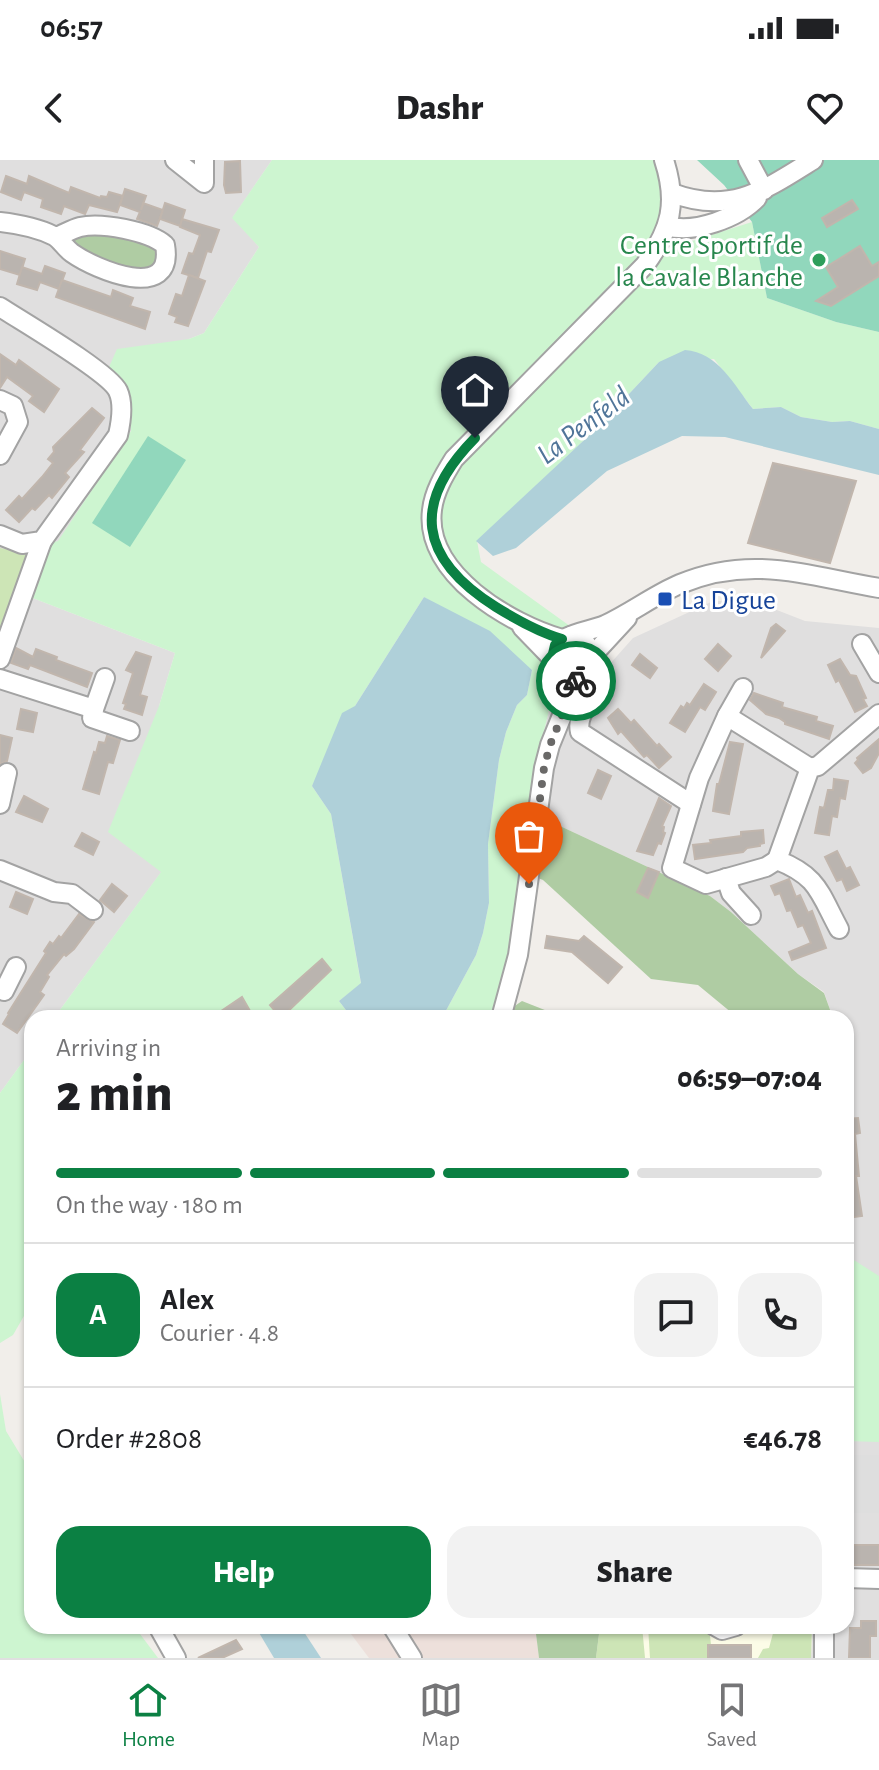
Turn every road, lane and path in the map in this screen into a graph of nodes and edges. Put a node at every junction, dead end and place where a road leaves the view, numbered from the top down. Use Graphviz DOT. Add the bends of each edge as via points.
graph roads {
  1 [pos="175,160"];
  2 [pos="204,160"];
  3 [pos="664,160"];
  4 [pos="748,160"];
  5 [pos="813,160"];
  6 [pos="764,190"];
  7 [pos="672,193"];
  8 [pos="0,222"];
  9 [pos="667,226"];
  10 [pos="56,237"];
  11 [pos="0,307"];
  12 [pos="0,400"];
  13 [pos="0,455"];
  14 [pos="0,535"];
  15 [pos="42,541"];
  16 [pos="879,588"];
  17 [pos="632,612"];
  18 [pos="512,616"];
  19 [pos="567,637"];
  20 [pos="862,644"];
  21 [pos="0,659"];
  22 [pos="555,664"];
  23 [pos="585,666"];
  24 [pos="879,673"];
  25 [pos="105,678"];
  26 [pos="0,679"];
  27 [pos="743,688"];
  28 [pos="94,709"];
  29 [pos="563,710"];
  30 [pos="879,714"];
  31 [pos="727,716"];
  32 [pos="130,731"];
  33 [pos="810,768"];
  34 [pos="7,773"];
  35 [pos="0,804"];
  36 [pos="691,804"];
  37 [pos="777,860"];
  38 [pos="0,870"];
  39 [pos="726,878"];
  40 [pos="93,910"];
  41 [pos="751,915"];
  42 [pos="839,929"];
  43 [pos="16,967"];
  44 [pos="0,988"];
  45 [pos="503,1010"];
  46 [pos="854,1578"];
  47 [pos="879,1579"];
  48 [pos="162,1634"];
  49 [pos="397,1634"];
  50 [pos="824,1634"];
  51 [pos="176,1658"];
  52 [pos="412,1658"];
  53 [pos="824,1658"];
  1 -- 2 [label="street" via="204,183"];
  3 -- 7 [label="street"];
  4 -- 6 [label="street"];
  5 -- 6 [label="street"];
  6 -- 7 [label="street" via="731,202"];
  6 -- 9 [label="street" via="737,214 679,230"];
  7 -- 9 [label="street"];
  8 -- 10 [label="street"];
  9 -- 18 [label="street" via="645,265 454,459 438,489 431,518 441,556 470,589"];
  10 -- 10 [label="street" via="72,253 106,270 144,280 164,267 165,245 137,232 81,227"];
  11 -- 15 [label="street" via="95,369 118,391 118,435"];
  12 -- 13 [label="street" via="13,406 18,422"];
  14 -- 15 [label="street" via="22,544"];
  15 -- 21 [label="street"];
  16 -- 17 [label="street" via="816,575 712,567"];
  17 -- 19 [label="street"];
  17 -- 23 [label="street"];
  18 -- 19 [label="street" via="548,635"];
  18 -- 22 [label="street"];
  19 -- 22 [label="street" via="555,645"];
  19 -- 23 [label="street" via="584,640"];
  20 -- 24 [label="street"];
  22 -- 23 [label="street" via="569,674"];
  22 -- 29 [label="street"];
  23 -- 29 [label="street"];
  23 -- 36 [label="street" via="597,686 581,715 580,732"];
  25 -- 28 [label="street"];
  26 -- 28 [label="street"];
  27 -- 31 [label="street"];
  28 -- 32 [label="street" via="92,718"];
  29 -- 45 [label="street" via="544,768 520,943"];
  30 -- 33 [label="street"];
  31 -- 33 [label="street"];
  31 -- 36 [label="street"];
  33 -- 37 [label="street"];
  34 -- 35 [label="street"];
  36 -- 39 [label="street" via="672,868 706,884"];
  37 -- 39 [label="street"];
  37 -- 42 [label="street" via="811,878"];
  38 -- 40 [label="street" via="72,894"];
  39 -- 41 [label="street" via="731,893"];
  43 -- 44 [label="street" via="4,991"];
  46 -- 47 [label="street"];
  48 -- 51 [label="street"];
  49 -- 52 [label="street"];
  50 -- 53 [label="street"];
}
